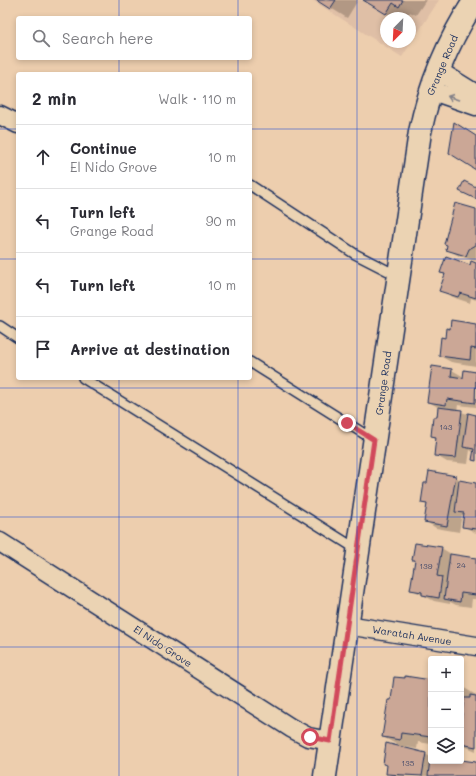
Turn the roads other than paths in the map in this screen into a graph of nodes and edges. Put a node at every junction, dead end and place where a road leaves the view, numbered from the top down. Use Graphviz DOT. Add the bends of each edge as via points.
graph roads {
  1 [pos="475,0"];
  2 [pos="434,80"];
  3 [pos="476,94"];
  4 [pos="476,106"];
  5 [pos="0,114"];
  6 [pos="16,123"];
  7 [pos="252,186"];
  8 [pos="398,276"];
  9 [pos="0,326"];
  10 [pos="16,337"];
  11 [pos="252,363"];
  12 [pos="86,380"];
  13 [pos="374,440"];
  14 [pos="0,542"];
  15 [pos="358,550"];
  16 [pos="347,625"];
  17 [pos="476,646"];
  18 [pos="330,741"];
  19 [pos="325,776"];
  1 -- 2 [label="main road, Grange Road" via="449,44"];
  2 -- 3 [label="street"];
  4 -- 2 [label="street, one-way"];
  2 -- 8 [label="main road, Grange Road" via="426,103 416,152"];
  5 -- 6 [label="street"];
  7 -- 8 [label="lane" via="356,254"];
  8 -- 13 [label="main road, Grange Road"];
  9 -- 10 [label="lane"];
  11 -- 13 [label="lane"];
  12 -- 15 [label="lane"];
  13 -- 15 [label="main road, Grange Road"];
  14 -- 18 [label="street, El Nido Grove" via="291,728 308,736"];
  15 -- 16 [label="main road, Grange Road"];
  16 -- 17 [label="street, Waratah Avenue"];
  16 -- 18 [label="main road, Grange Road"];
  18 -- 19 [label="main road, Grange Road"];
}
